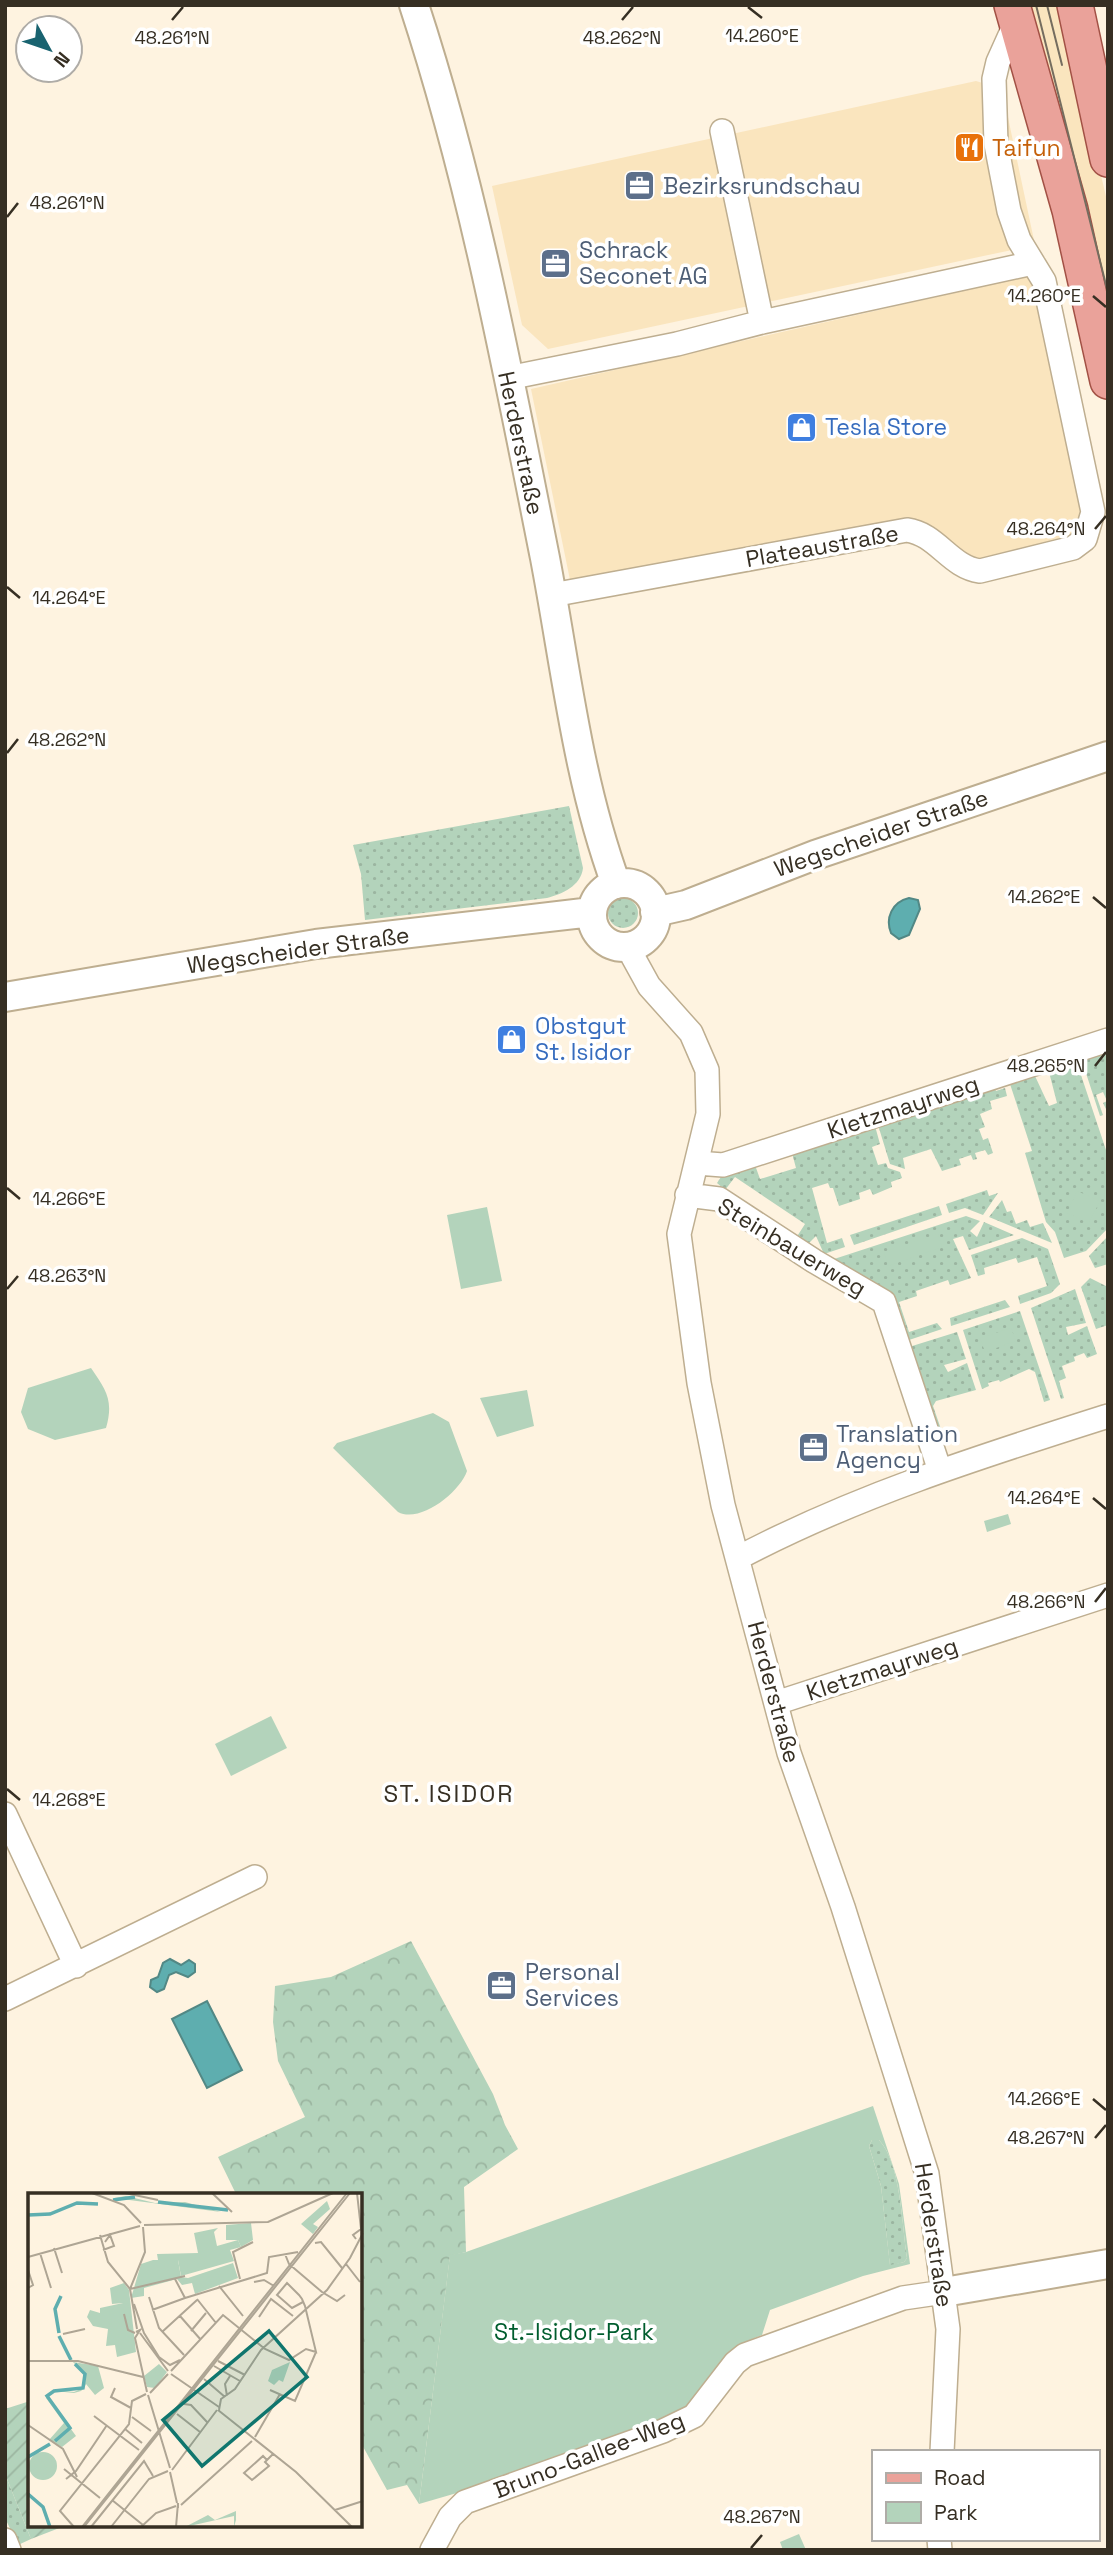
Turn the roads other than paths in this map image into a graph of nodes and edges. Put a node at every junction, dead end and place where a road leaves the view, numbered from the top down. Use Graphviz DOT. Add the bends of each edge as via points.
graph roads {
  1 [pos="414,5"];
  2 [pos="1075,5"];
  3 [pos="1014,14"];
  4 [pos="722,131"];
  5 [pos="1108,159"];
  6 [pos="1032,263"];
  7 [pos="762,322"];
  8 [pos="508,378"];
  9 [pos="1108,381"];
  10 [pos="552,595"];
  11 [pos="1108,756"];
  12 [pos="615,884"];
  13 [pos="592,912"];
  14 [pos="655,912"];
  15 [pos="631,946"];
  16 [pos="5,997"];
  17 [pos="1108,1040"];
  18 [pos="697,1163"];
  19 [pos="687,1195"];
  20 [pos="1108,1416"];
  21 [pos="940,1471"];
  22 [pos="738,1558"];
  23 [pos="1108,1595"];
  24 [pos="776,1703"];
  25 [pos="5,1814"];
  26 [pos="255,1877"];
  27 [pos="76,1966"];
  28 [pos="5,1999"];
  29 [pos="1108,2264"];
  30 [pos="944,2292"];
  31 [pos="942,2450"];
  32 [pos="5,2540"];
  33 [pos="9,2550"];
  34 [pos="432,2550"];
  1 -- 8 [label="street, Herderstraße" via="460,163"];
  2 -- 5 [label="main road"];
  3 -- 6 [label="street, Plateaustraße" via="994,79 994,117 1009,211"];
  3 -- 9 [label="main road" via="1070,210"];
  4 -- 7 [label="street"];
  6 -- 7 [label="street"];
  6 -- 10 [label="street, Plateaustraße" via="1044,281 1093,512 1085,539 1073,548 969,570 927,537 906,530"];
  7 -- 8 [label="street"];
  8 -- 10 [label="street, Herderstraße"];
  10 -- 12 [label="street, Herderstraße" via="589,802"];
  11 -- 14 [label="street, Wegscheider Straße"];
  12 -- 13 [label="street" via="598,896"];
  12 -- 14 [label="street" via="635,885 646,892"];
  13 -- 15 [label="street" via="601,937 618,946"];
  13 -- 16 [label="street, Wegscheider Straße" via="316,944"];
  14 -- 15 [label="street" via="649,934"];
  15 -- 18 [label="street, Herderstraße" via="649,986 691,1033 707,1070 708,1114"];
  17 -- 18 [label="street, Kletzmayrweg" via="723,1165"];
  18 -- 19 [label="street, Herderstraße"];
  19 -- 21 [label="street, Steinbauerweg" via="719,1199 884,1302"];
  19 -- 22 [label="street, Herderstraße" via="681,1215 680,1252 699,1383"];
  20 -- 21 [label="street"];
  21 -- 22 [label="street" via="784,1534"];
  22 -- 24 [label="street, Herderstraße"];
  23 -- 24 [label="street, Kletzmayrweg"];
  24 -- 30 [label="street, Herderstraße" via="917,2140 935,2215"];
  25 -- 27 [label="street"];
  26 -- 27 [label="street"];
  27 -- 28 [label="street"];
  29 -- 30 [label="street"];
  30 -- 31 [label="street, Herderstraße" via="948,2329"];
  30 -- 34 [label="street, Bruno-Gallee-Weg" via="903,2298 745,2355 694,2416 465,2502 444,2526"];
  32 -- 33 [label="street"];
}
